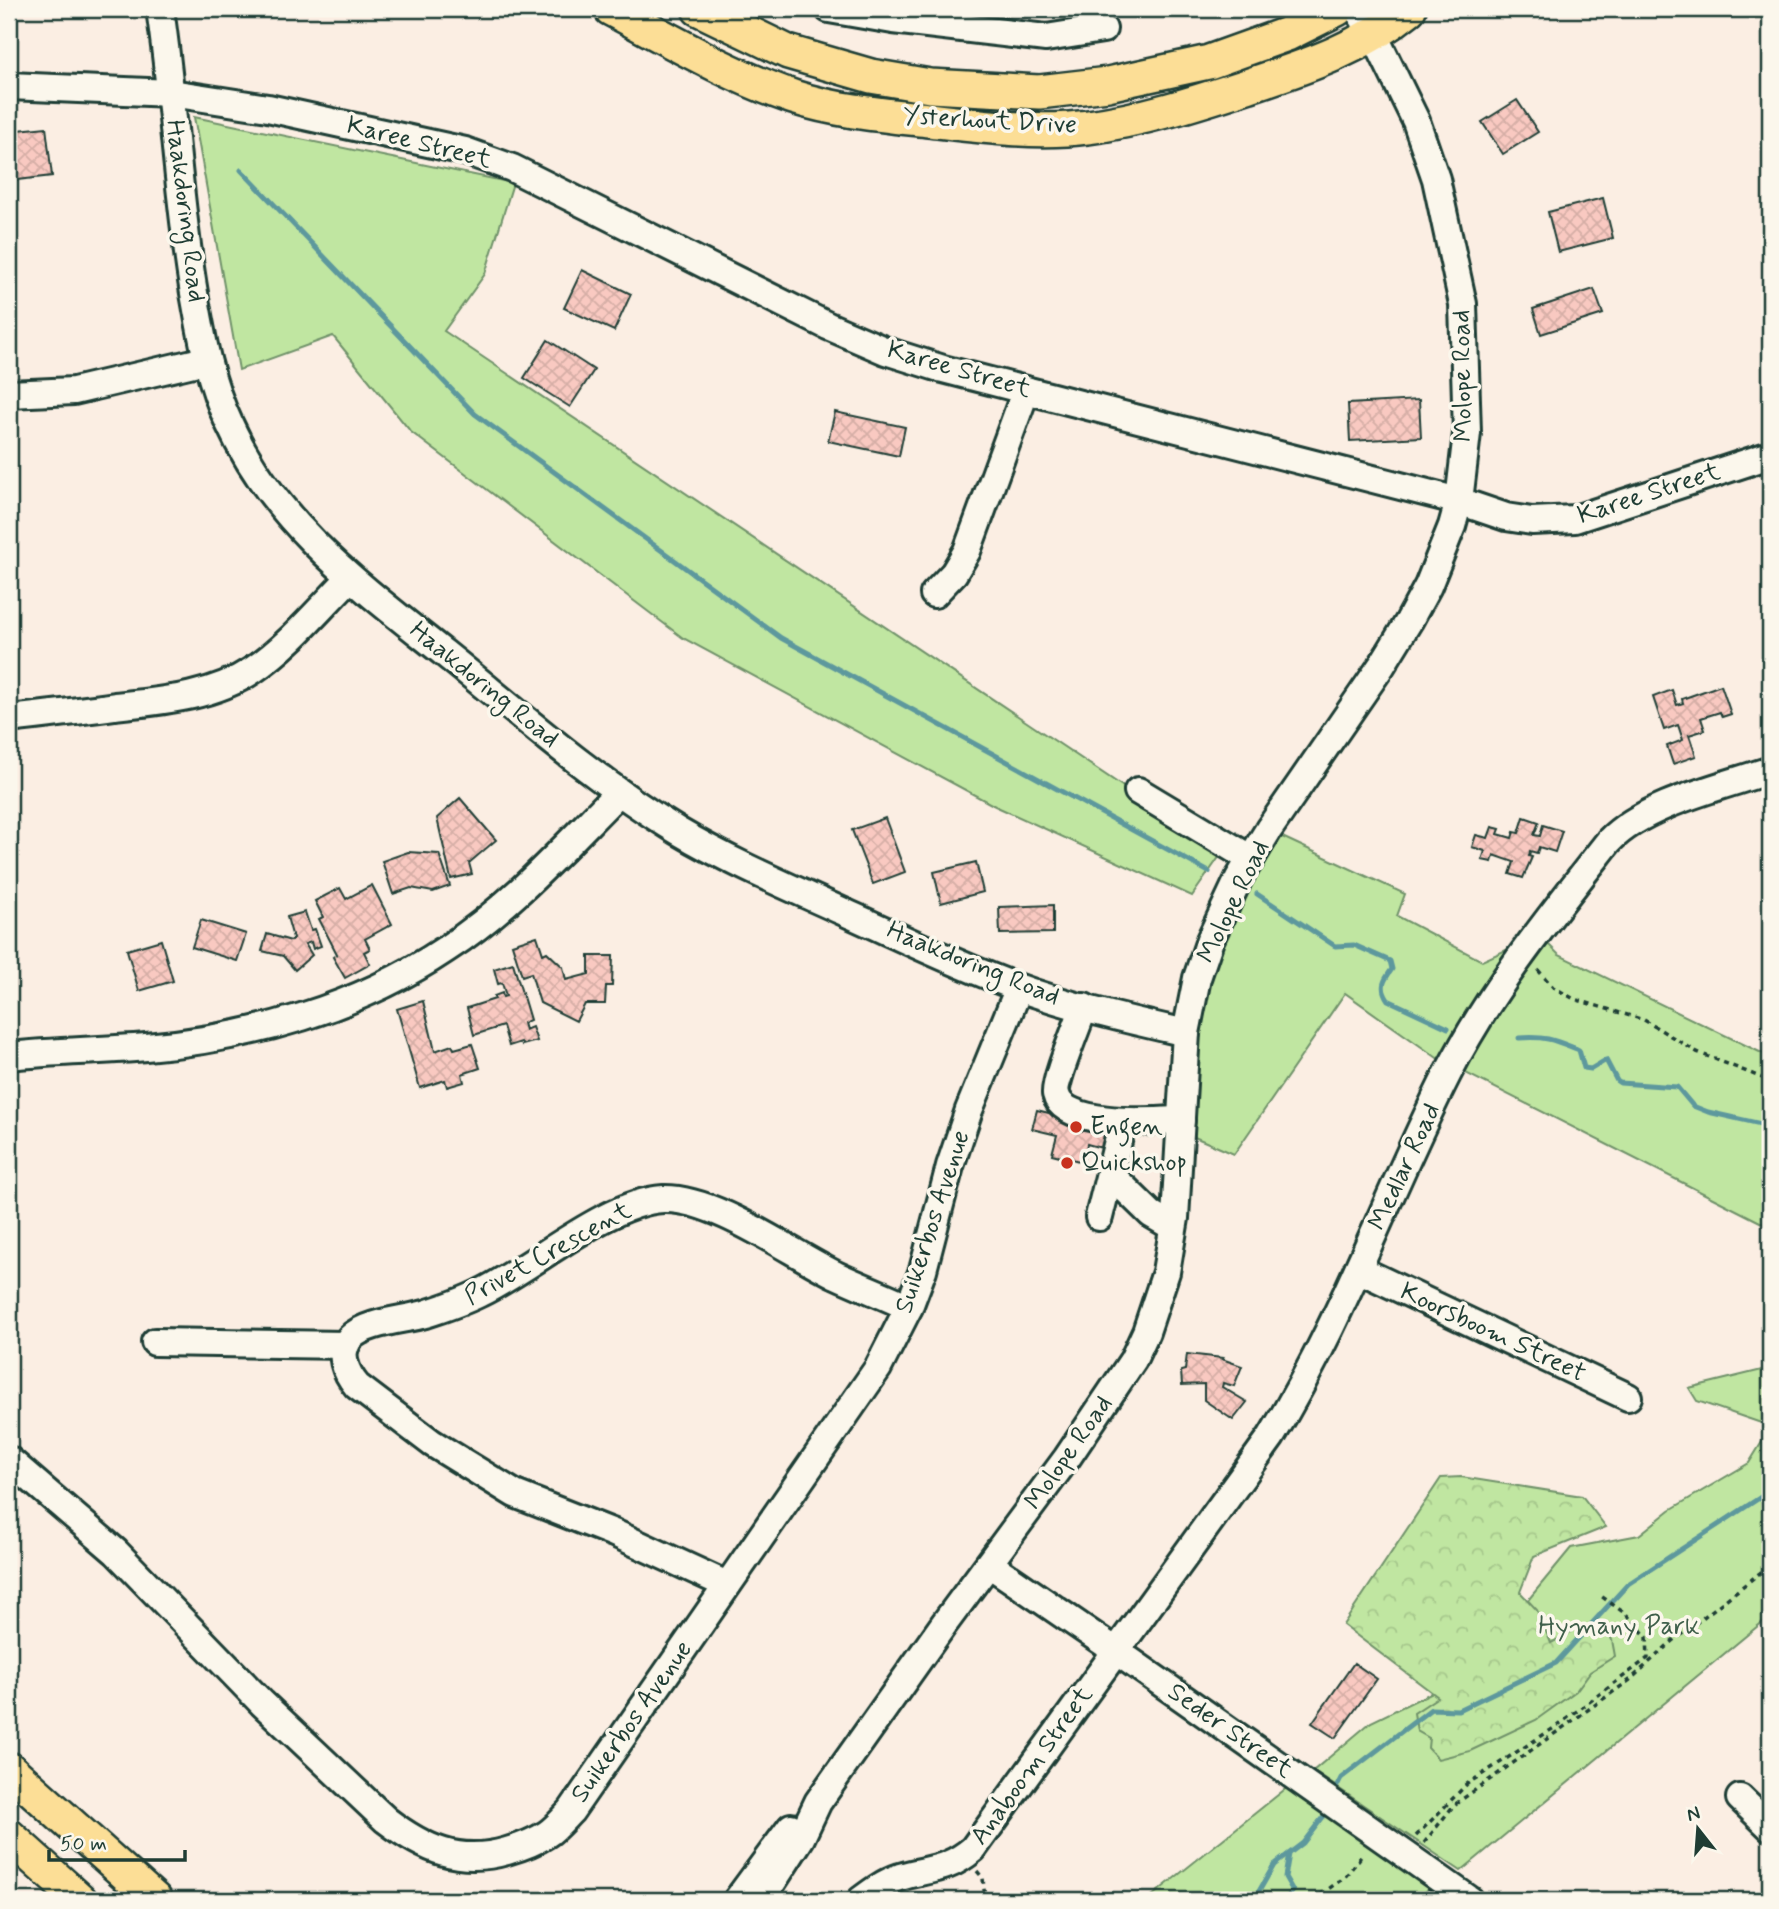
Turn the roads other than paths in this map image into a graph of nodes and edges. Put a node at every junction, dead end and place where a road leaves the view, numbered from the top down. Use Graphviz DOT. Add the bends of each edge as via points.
graph roads {
  1 [pos="160,9"];
  2 [pos="611,9"];
  3 [pos="699,9"];
  4 [pos="828,9"];
  5 [pos="1338,9"];
  6 [pos="1409,9"];
  7 [pos="1366,22"];
  8 [pos="1103,29"];
  9 [pos="9,86"];
  10 [pos="171,93"];
  11 [pos="206,360"];
  12 [pos="1026,390"];
  13 [pos="9,394"];
  14 [pos="1770,455"];
  15 [pos="1459,501"];
  16 [pos="350,578"];
  17 [pos="934,594"];
  18 [pos="9,719"];
  19 [pos="1770,770"];
  20 [pos="619,792"];
  21 [pos="1138,792"];
  22 [pos="1251,859"];
  23 [pos="1019,988"];
  24 [pos="1084,1007"];
  25 [pos="1186,1033"];
  26 [pos="9,1056"];
  27 [pos="1123,1121"];
  28 [pos="1181,1121"];
  29 [pos="1110,1174"];
  30 [pos="1099,1217"];
  31 [pos="1174,1227"];
  32 [pos="1358,1269"];
  33 [pos="909,1307"];
  34 [pos="155,1342"];
  35 [pos="346,1345"];
  36 [pos="1628,1397"];
  37 [pos="9,1460"];
  38 [pos="989,1564"];
  39 [pos="727,1585"];
  40 [pos="1116,1651"];
  41 [pos="9,1769"];
  42 [pos="1740,1798"];
  43 [pos="818,1802"];
  44 [pos="1770,1827"];
  45 [pos="9,1836"];
  46 [pos="80,1900"];
  47 [pos="155,1900"];
  48 [pos="737,1900"];
  49 [pos="761,1900"];
  50 [pos="860,1900"];
  51 [pos="1470,1900"];
  1 -- 10 [label="street, Haakdoring Road"];
  2 -- 7 [label="main road, Ysterhout Drive" via="747,79 794,97 894,117 1036,128 1086,127 1206,100 1310,64"];
  3 -- 5 [label="main road, Ysterhout Drive" via="788,52 871,76 930,86 1039,92 1108,84 1209,62 1287,34"];
  4 -- 8 [label="street" via="1046,38"];
  6 -- 7 [label="main road, Ysterhout Drive"];
  7 -- 15 [label="street, Molope Road" via="1416,121 1436,179 1463,304 1467,433"];
  9 -- 10 [label="street, Karee Street"];
  10 -- 11 [label="street, Haakdoring Road" via="186,249"];
  10 -- 12 [label="street, Karee Street" via="268,108 465,151 512,168 828,326 943,369"];
  11 -- 13 [label="street" via="74,391"];
  11 -- 16 [label="street, Haakdoring Road" via="230,426 257,476 281,509"];
  12 -- 15 [label="street, Karee Street"];
  12 -- 17 [label="street" via="967,551"];
  14 -- 15 [label="street, Karee Street" via="1575,519 1532,522"];
  15 -- 22 [label="street, Molope Road" via="1442,556 1409,621"];
  16 -- 18 [label="street" via="278,652 224,686 160,701"];
  16 -- 20 [label="street, Haakdoring Road"];
  19 -- 32 [label="street, Medlar Road" via="1651,811 1621,828 1522,953 1448,1073"];
  20 -- 23 [label="street, Haakdoring Road" via="741,864"];
  20 -- 26 [label="street" via="524,886 446,950 331,1007 279,1024 182,1042"];
  21 -- 22 [label="street"];
  22 -- 25 [label="street, Molope Road" via="1210,940"];
  23 -- 24 [label="street, Haakdoring Road"];
  23 -- 33 [label="street, Suikerbos Avenue" via="969,1110"];
  24 -- 25 [label="street, Haakdoring Road"];
  24 -- 27 [label="street" via="1056,1095 1066,1109"];
  25 -- 28 [label="street, Molope Road"];
  27 -- 28 [label="street"];
  27 -- 29 [label="street"];
  28 -- 31 [label="street, Molope Road"];
  29 -- 30 [label="street"];
  29 -- 31 [label="street" via="1151,1214"];
  31 -- 38 [label="street, Molope Road" via="1157,1304 1132,1360"];
  32 -- 36 [label="street, Koorsboom Street"];
  32 -- 40 [label="street, Medlar Road" via="1282,1418"];
  33 -- 35 [label="street, Privet Crescent" via="705,1207 663,1199 617,1213 479,1293 424,1314 365,1328"];
  33 -- 39 [label="street, Suikerbos Avenue" via="878,1368"];
  34 -- 35 [label="street"];
  35 -- 39 [label="street" via="344,1366 357,1386 485,1477"];
  37 -- 39 [label="street, Suikerbos Avenue" via="116,1552 262,1703 386,1820 408,1837 459,1856 491,1856 524,1846 548,1833 571,1811"];
  38 -- 40 [label="street, Seder Street"];
  38 -- 43 [label="street, Molope Road"];
  40 -- 50 [label="street, Anaboom Street" via="964,1857 886,1883"];
  40 -- 51 [label="street, Seder Street"];
  41 -- 47 [label="main road"];
  42 -- 44 [label="street"];
  43 -- 48 [label="street, Molope Road" via="776,1844"];
  43 -- 49 [label="street, Molope Road"];
  45 -- 46 [label="main road"];
}
